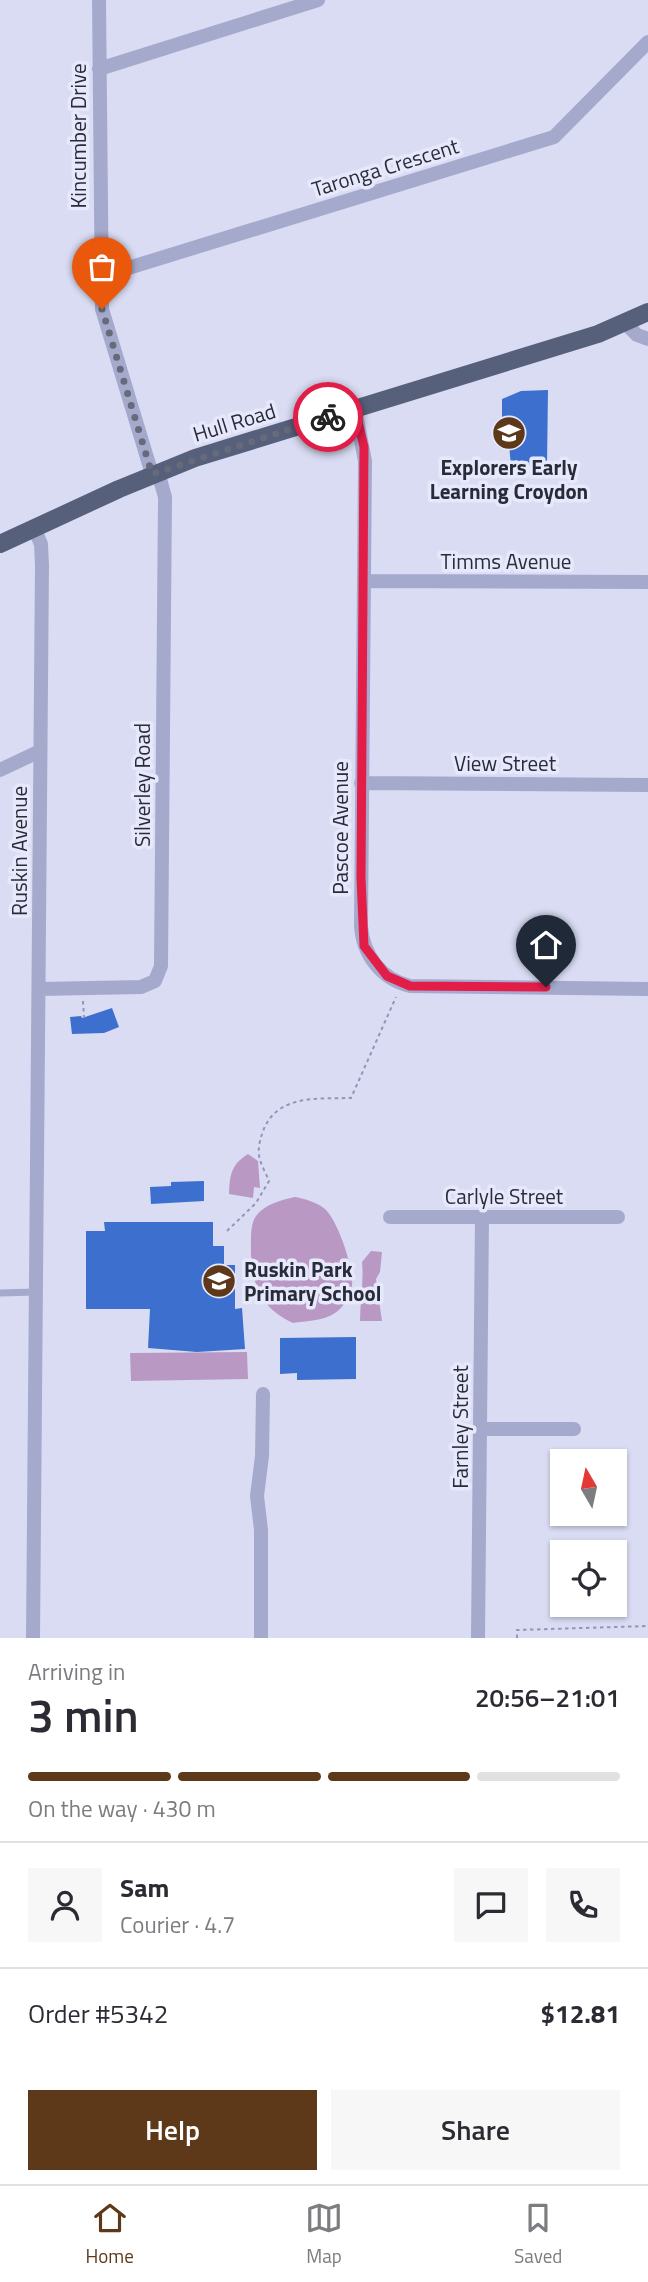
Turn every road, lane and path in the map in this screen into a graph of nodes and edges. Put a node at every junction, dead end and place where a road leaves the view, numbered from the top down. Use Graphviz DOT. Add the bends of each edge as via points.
graph roads {
  1 [pos="99,0"];
  2 [pos="318,0"];
  3 [pos="648,42"];
  4 [pos="99,69"];
  5 [pos="100,274"];
  6 [pos="648,312"];
  7 [pos="626,324"];
  8 [pos="648,339"];
  9 [pos="355,409"];
  10 [pos="155,473"];
  11 [pos="34,528"];
  12 [pos="0,544"];
  13 [pos="364,581"];
  14 [pos="648,582"];
  15 [pos="40,751"];
  16 [pos="0,770"];
  17 [pos="361,783"];
  18 [pos="648,785"];
  19 [pos="402,984"];
  20 [pos="39,989"];
  21 [pos="648,989"];
  22 [pos="83,1000"];
  23 [pos="84,1017"];
  24 [pos="390,1217"];
  25 [pos="482,1217"];
  26 [pos="618,1217"];
  27 [pos="227,1231"];
  28 [pos="37,1292"];
  29 [pos="0,1293"];
  30 [pos="263,1394"];
  31 [pos="481,1429"];
  32 [pos="574,1429"];
  33 [pos="648,1626"];
  34 [pos="33,1638"];
  35 [pos="261,1638"];
  36 [pos="478,1638"];
  37 [pos="517,1638"];
  1 -- 4 [label="street, Kincumber Drive"];
  2 -- 4 [label="street"];
  3 -- 5 [label="street, Taronga Crescent" via="554,137"];
  4 -- 5 [label="street, Kincumber Drive"];
  5 -- 10 [label="street, Kincumber Drive" via="102,309"];
  6 -- 7 [label="main road, Hull Road"];
  7 -- 8 [label="street"];
  7 -- 9 [label="main road, Hull Road"];
  9 -- 10 [label="main road, Hull Road"];
  9 -- 13 [label="street, Pascoe Avenue" via="364,454"];
  10 -- 11 [label="main road, Hull Road"];
  10 -- 20 [label="street, Silverley Road" via="165,498 161,966 155,981 141,987"];
  11 -- 12 [label="main road, Hull Road"];
  11 -- 15 [label="street, Ruskin Avenue" via="42,552"];
  13 -- 14 [label="street, Timms Avenue"];
  13 -- 17 [label="street, Pascoe Avenue"];
  15 -- 16 [label="street"];
  15 -- 20 [label="street, Ruskin Avenue"];
  17 -- 18 [label="street, View Street"];
  17 -- 19 [label="street, Pascoe Avenue" via="364,946 378,968"];
  19 -- 21 [label="street"];
  19 -- 27 [label="path" via="351,1098 306,1099 267,1119 259,1156 270,1181 256,1203"];
  20 -- 28 [label="street, Ruskin Avenue"];
  22 -- 23 [label="path"];
  24 -- 25 [label="street, Carlyle Street"];
  25 -- 26 [label="street, Carlyle Street"];
  25 -- 31 [label="street, Farnley Street"];
  28 -- 29 [label="lane"];
  28 -- 34 [label="street, Ruskin Avenue"];
  30 -- 35 [label="street" via="257,1496"];
  31 -- 32 [label="street"];
  31 -- 36 [label="street, Farnley Street"];
  33 -- 37 [label="path" via="517,1630"];
}
